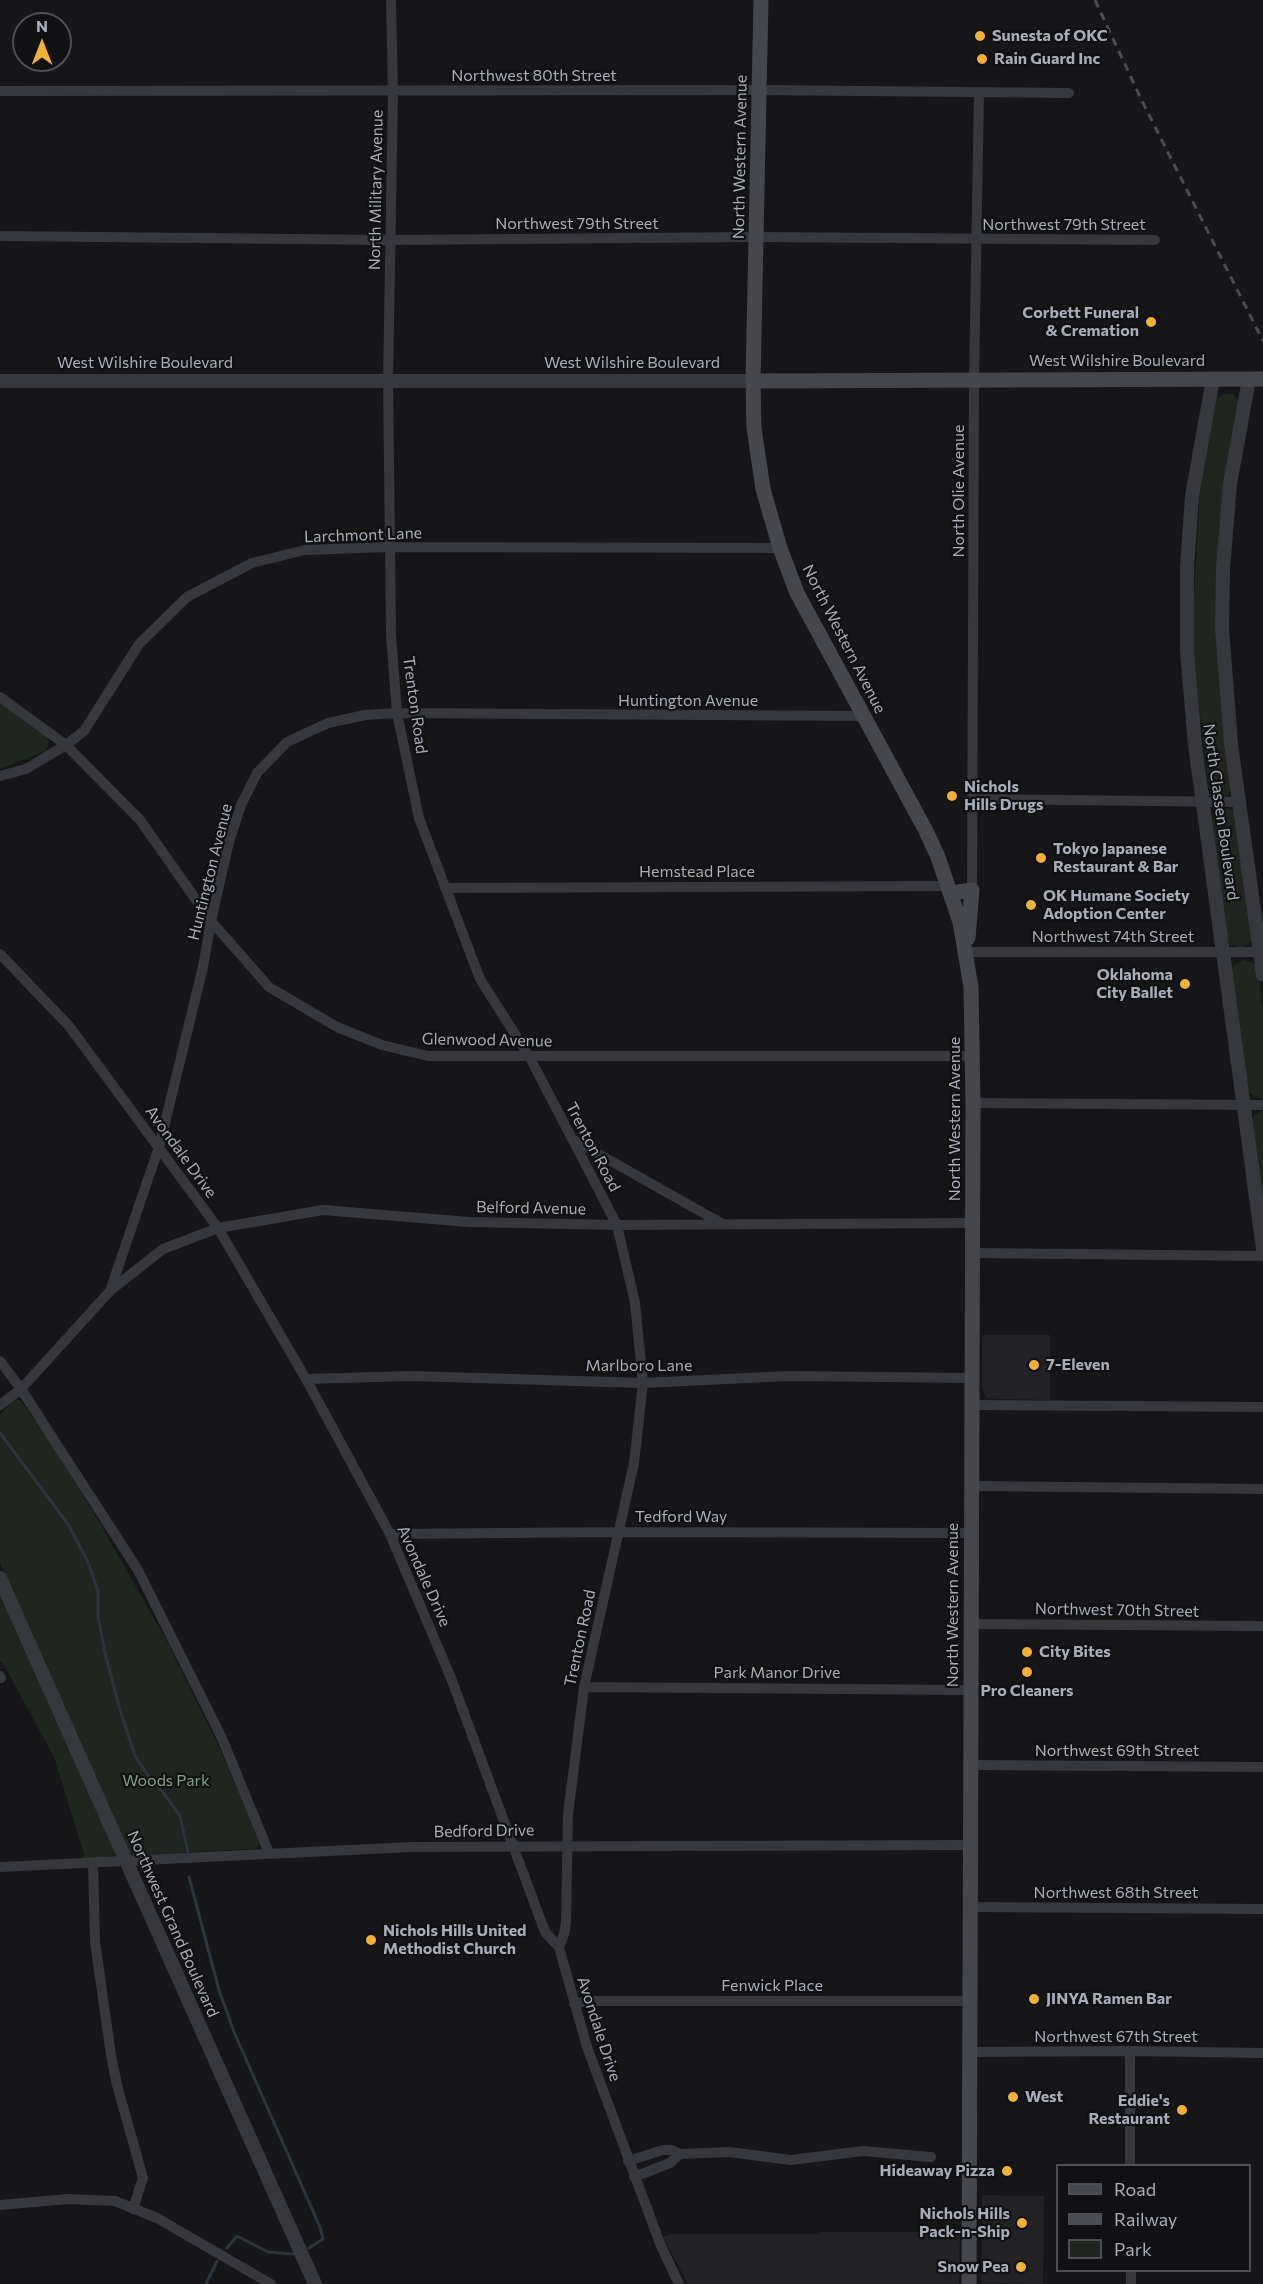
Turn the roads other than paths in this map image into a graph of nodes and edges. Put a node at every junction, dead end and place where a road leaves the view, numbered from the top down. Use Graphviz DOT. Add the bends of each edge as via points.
graph roads {
  1 [pos="391,0"];
  2 [pos="761,0"];
  3 [pos="759,90"];
  4 [pos="0,91"];
  5 [pos="393,92"];
  6 [pos="979,93"];
  7 [pos="1069,93"];
  8 [pos="0,236"];
  9 [pos="756,237"];
  10 [pos="391,240"];
  11 [pos="977,240"];
  12 [pos="1155,240"];
  13 [pos="1213,379"];
  14 [pos="1256,379"];
  15 [pos="974,380"];
  16 [pos="0,381"];
  17 [pos="388,381"];
  18 [pos="753,381"];
  19 [pos="390,547"];
  20 [pos="780,548"];
  21 [pos="0,698"];
  22 [pos="398,713"];
  23 [pos="864,716"];
  24 [pos="66,745"];
  25 [pos="0,776"];
  26 [pos="973,800"];
  27 [pos="1203,801"];
  28 [pos="1240,801"];
  29 [pos="445,888"];
  30 [pos="950,890"];
  31 [pos="972,890"];
  32 [pos="211,921"];
  33 [pos="1223,951"];
  34 [pos="966,952"];
  35 [pos="1260,952"];
  36 [pos="0,954"];
  37 [pos="1263,975"];
  38 [pos="529,1056"];
  39 [pos="973,1056"];
  40 [pos="973,1103"];
  41 [pos="1263,1105"];
  42 [pos="1244,1106"];
  43 [pos="572,1139"];
  44 [pos="159,1147"];
  45 [pos="972,1223"];
  46 [pos="722,1224"];
  47 [pos="617,1225"];
  48 [pos="218,1228"];
  49 [pos="1263,1249"];
  50 [pos="972,1252"];
  51 [pos="1263,1256"];
  52 [pos="110,1291"];
  53 [pos="0,1361"];
  54 [pos="972,1378"];
  55 [pos="306,1379"];
  56 [pos="643,1383"];
  57 [pos="21,1389"];
  58 [pos="0,1405"];
  59 [pos="972,1405"];
  60 [pos="1263,1407"];
  61 [pos="971,1486"];
  62 [pos="1263,1489"];
  63 [pos="620,1532"];
  64 [pos="971,1533"];
  65 [pos="390,1534"];
  66 [pos="0,1578"];
  67 [pos="971,1624"];
  68 [pos="1263,1626"];
  69 [pos="584,1687"];
  70 [pos="970,1690"];
  71 [pos="970,1765"];
  72 [pos="1263,1767"];
  73 [pos="513,1845"];
  74 [pos="566,1845"];
  75 [pos="970,1845"];
  76 [pos="269,1853"];
  77 [pos="128,1861"];
  78 [pos="93,1863"];
  79 [pos="1,1868"];
  80 [pos="970,1907"];
  81 [pos="1263,1909"];
  82 [pos="559,1947"];
  83 [pos="970,2001"];
  84 [pos="574,2004"];
  85 [pos="1130,2051"];
  86 [pos="970,2052"];
  87 [pos="1263,2053"];
  88 [pos="680,2154"];
  89 [pos="931,2157"];
  90 [pos="628,2161"];
  91 [pos="1130,2164"];
  92 [pos="634,2176"];
  93 [pos="0,2205"];
  94 [pos="134,2209"];
  95 [pos="674,2282"];
  96 [pos="271,2284"];
  97 [pos="315,2284"];
  98 [pos="969,2284"];
  1 -- 5 [label="street, North Military Avenue"];
  2 -- 3 [label="main road, North Western Avenue"];
  3 -- 5 [label="street, Northwest 80th Street"];
  3 -- 6 [label="street, Northwest 80th Street"];
  3 -- 9 [label="main road, North Western Avenue"];
  4 -- 5 [label="street, Northwest 80th Street"];
  5 -- 10 [label="street, North Military Avenue"];
  6 -- 7 [label="street, Northwest 80th Street"];
  6 -- 11 [label="street, North Olie Avenue"];
  8 -- 10 [label="street, Northwest 79th Street"];
  9 -- 10 [label="street, Northwest 79th Street"];
  9 -- 11 [label="street, Northwest 79th Street"];
  9 -- 18 [label="main road, North Western Avenue"];
  10 -- 17 [label="street, North Military Avenue"];
  11 -- 12 [label="street, Northwest 79th Street"];
  11 -- 15 [label="street, North Olie Avenue"];
  13 -- 14 [label="main road, West Wilshire Boulevard"];
  13 -- 15 [label="main road, West Wilshire Boulevard"];
  13 -- 27 [label="street, North Classen Boulevard" via="1194,484 1187,568 1187,651"];
  14 -- 28 [label="street, North Classen Boulevard" via="1230,484 1223,569 1225,675"];
  15 -- 18 [label="main road, West Wilshire Boulevard"];
  15 -- 26 [label="street, North Olie Avenue"];
  16 -- 17 [label="street, West Wilshire Boulevard"];
  17 -- 18 [label="street, West Wilshire Boulevard"];
  17 -- 19 [label="street, Trenton Road"];
  18 -- 20 [label="main road, North Western Avenue" via="758,454"];
  19 -- 20 [label="street, Larchmont Lane"];
  19 -- 22 [label="street, Trenton Road" via="391,635"];
  19 -- 24 [label="street, Larchmont Lane" via="305,550 283,555 252,563 188,597 139,644 84,731"];
  20 -- 23 [label="main road, North Western Avenue" via="808,615"];
  21 -- 24 [label="street, Glenwood Avenue"];
  22 -- 23 [label="street, Huntington Avenue"];
  22 -- 29 [label="street, Trenton Road" via="418,818"];
  22 -- 32 [label="street, Huntington Avenue" via="328,723 287,742 257,773 241,805"];
  23 -- 30 [label="main road, North Western Avenue" via="926,831"];
  24 -- 25 [label="street, Larchmont Lane" via="26,769"];
  24 -- 32 [label="street, Glenwood Avenue" via="140,820"];
  26 -- 27 [label="street"];
  26 -- 31 [label="street, North Olie Avenue"];
  27 -- 28 [label="street"];
  27 -- 33 [label="street, North Classen Boulevard"];
  28 -- 35 [label="street, North Classen Boulevard"];
  29 -- 30 [label="street, Hemstead Place"];
  29 -- 38 [label="street, Trenton Road" via="480,980"];
  30 -- 31 [label="main road"];
  30 -- 34 [label="main road, North Western Avenue"];
  31 -- 34 [label="main road"];
  32 -- 38 [label="street, Glenwood Avenue" via="269,987 337,1027 382,1046 428,1056"];
  32 -- 44 [label="street, Huntington Avenue"];
  33 -- 34 [label="street, Northwest 74th Street"];
  33 -- 35 [label="street, Northwest 74th Street"];
  33 -- 42 [label="street, North Classen Boulevard"];
  34 -- 39 [label="main road, North Western Avenue"];
  35 -- 37 [label="street, North Classen Boulevard"];
  36 -- 44 [label="street, Avondale Drive" via="69,1026"];
  38 -- 39 [label="street, Glenwood Avenue"];
  38 -- 43 [label="street, Trenton Road"];
  39 -- 40 [label="main road, North Western Avenue"];
  40 -- 42 [label="street"];
  40 -- 45 [label="main road, North Western Avenue"];
  41 -- 42 [label="street"];
  42 -- 49 [label="street, North Classen Boulevard"];
  43 -- 46 [label="street"];
  43 -- 47 [label="street, Trenton Road"];
  44 -- 48 [label="street, Avondale Drive"];
  44 -- 52 [label="street, Huntington Avenue"];
  45 -- 46 [label="street, Belford Avenue"];
  45 -- 50 [label="main road, North Western Avenue"];
  46 -- 47 [label="street, Belford Avenue"];
  47 -- 48 [label="street, Belford Avenue" via="469,1222 323,1210"];
  47 -- 56 [label="street, Trenton Road" via="635,1303"];
  48 -- 52 [label="street, Belford Avenue" via="163,1249"];
  48 -- 55 [label="street, Avondale Drive"];
  50 -- 51 [label="street"];
  50 -- 54 [label="main road, North Western Avenue"];
  52 -- 57 [label="street, Huntington Avenue"];
  53 -- 57 [label="street"];
  54 -- 56 [label="street, Marlboro Lane" via="789,1376"];
  54 -- 59 [label="main road, North Western Avenue"];
  55 -- 56 [label="street, Marlboro Lane" via="411,1376"];
  55 -- 65 [label="street, Avondale Drive"];
  56 -- 63 [label="street, Trenton Road" via="634,1463"];
  57 -- 58 [label="street, Huntington Avenue"];
  57 -- 76 [label="street" via="138,1570 221,1736"];
  59 -- 60 [label="street"];
  59 -- 61 [label="main road, North Western Avenue"];
  61 -- 62 [label="street"];
  61 -- 64 [label="main road, North Western Avenue"];
  63 -- 64 [label="street, Tedford Way"];
  63 -- 65 [label="street, Tedford Way"];
  63 -- 69 [label="street, Trenton Road"];
  64 -- 67 [label="main road, North Western Avenue"];
  65 -- 73 [label="street, Avondale Drive" via="452,1678"];
  66 -- 77 [label="street, Northwest Grand Boulevard"];
  67 -- 68 [label="street, Northwest 70th Street"];
  67 -- 70 [label="main road, North Western Avenue"];
  69 -- 70 [label="street, Park Manor Drive"];
  69 -- 74 [label="street, Trenton Road"];
  70 -- 71 [label="main road, North Western Avenue"];
  71 -- 72 [label="street, Northwest 69th Street"];
  71 -- 75 [label="main road, North Western Avenue"];
  73 -- 74 [label="street, Bedford Drive"];
  73 -- 76 [label="street, Bedford Drive"];
  73 -- 82 [label="street, Avondale Drive" via="544,1932"];
  74 -- 75 [label="street, Bedford Drive"];
  74 -- 82 [label="street, Trenton Road" via="566,1923"];
  75 -- 80 [label="main road, North Western Avenue"];
  76 -- 77 [label="street, Bedford Drive"];
  77 -- 78 [label="street, Bedford Drive"];
  77 -- 97 [label="street, Northwest Grand Boulevard"];
  78 -- 79 [label="street, Bedford Drive"];
  78 -- 94 [label="street" via="95,1942 111,2055 143,2178"];
  80 -- 81 [label="street, Northwest 68th Street"];
  80 -- 83 [label="main road, North Western Avenue"];
  82 -- 84 [label="street, Avondale Drive"];
  83 -- 84 [label="street, Fenwick Place"];
  83 -- 86 [label="main road, North Western Avenue"];
  84 -- 90 [label="street, Avondale Drive"];
  85 -- 86 [label="street, Northwest 67th Street"];
  85 -- 87 [label="street, Northwest 67th Street"];
  85 -- 91 [label="street"];
  86 -- 98 [label="main road, North Western Avenue"];
  88 -- 89 [label="street" via="713,2151 791,2160 874,2151"];
  88 -- 90 [label="street" via="663,2150"];
  88 -- 92 [label="street" via="669,2163"];
  90 -- 92 [label="street, Avondale Drive"];
  92 -- 95 [label="street, Avondale Drive"];
  93 -- 94 [label="street" via="68,2199 115,2201"];
  94 -- 96 [label="street" via="157,2218"];
}
